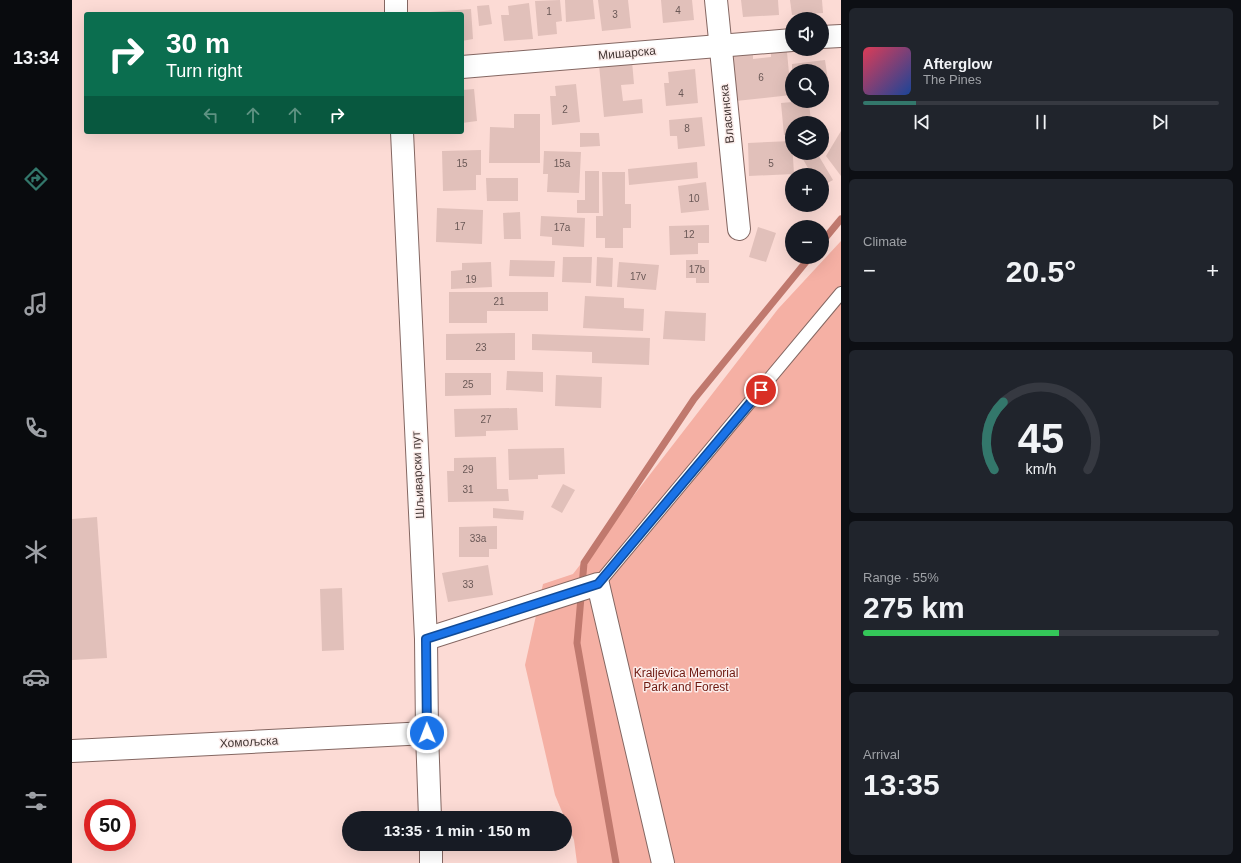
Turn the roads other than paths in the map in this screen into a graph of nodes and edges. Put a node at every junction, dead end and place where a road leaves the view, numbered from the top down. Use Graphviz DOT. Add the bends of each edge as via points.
graph roads {
  1 [pos="396,0"];
  2 [pos="716,0"];
  3 [pos="396,12"];
  4 [pos="841,36"];
  5 [pos="829,37"];
  6 [pos="785,40"];
  7 [pos="720,45"];
  8 [pos="464,67"];
  9 [pos="402,134"];
  10 [pos="739,229"];
  11 [pos="841,294"];
  12 [pos="598,584"];
  13 [pos="426,639"];
  14 [pos="427,733"];
  15 [pos="72,751"];
  16 [pos="430,811"];
  17 [pos="431,851"];
  18 [pos="431,863"];
  19 [pos="663,863"];
  1 -- 3 [label="street"];
  2 -- 7 [label="street, Власинска"];
  4 -- 5 [label="street"];
  6 -- 7 [label="street, Мишарска"];
  7 -- 8 [label="street, Мишарска"];
  7 -- 10 [label="street, Власинска"];
  9 -- 13 [label="street, Шљиварски пут"];
  11 -- 12 [label="lane"];
  12 -- 13 [label="street"];
  12 -- 19 [label="street"];
  13 -- 14 [label="street, Шљиварски пут"];
  14 -- 15 [label="street, Хомољска"];
  14 -- 16 [label="street, Шљиварски пут"];
  17 -- 18 [label="street"];
}
